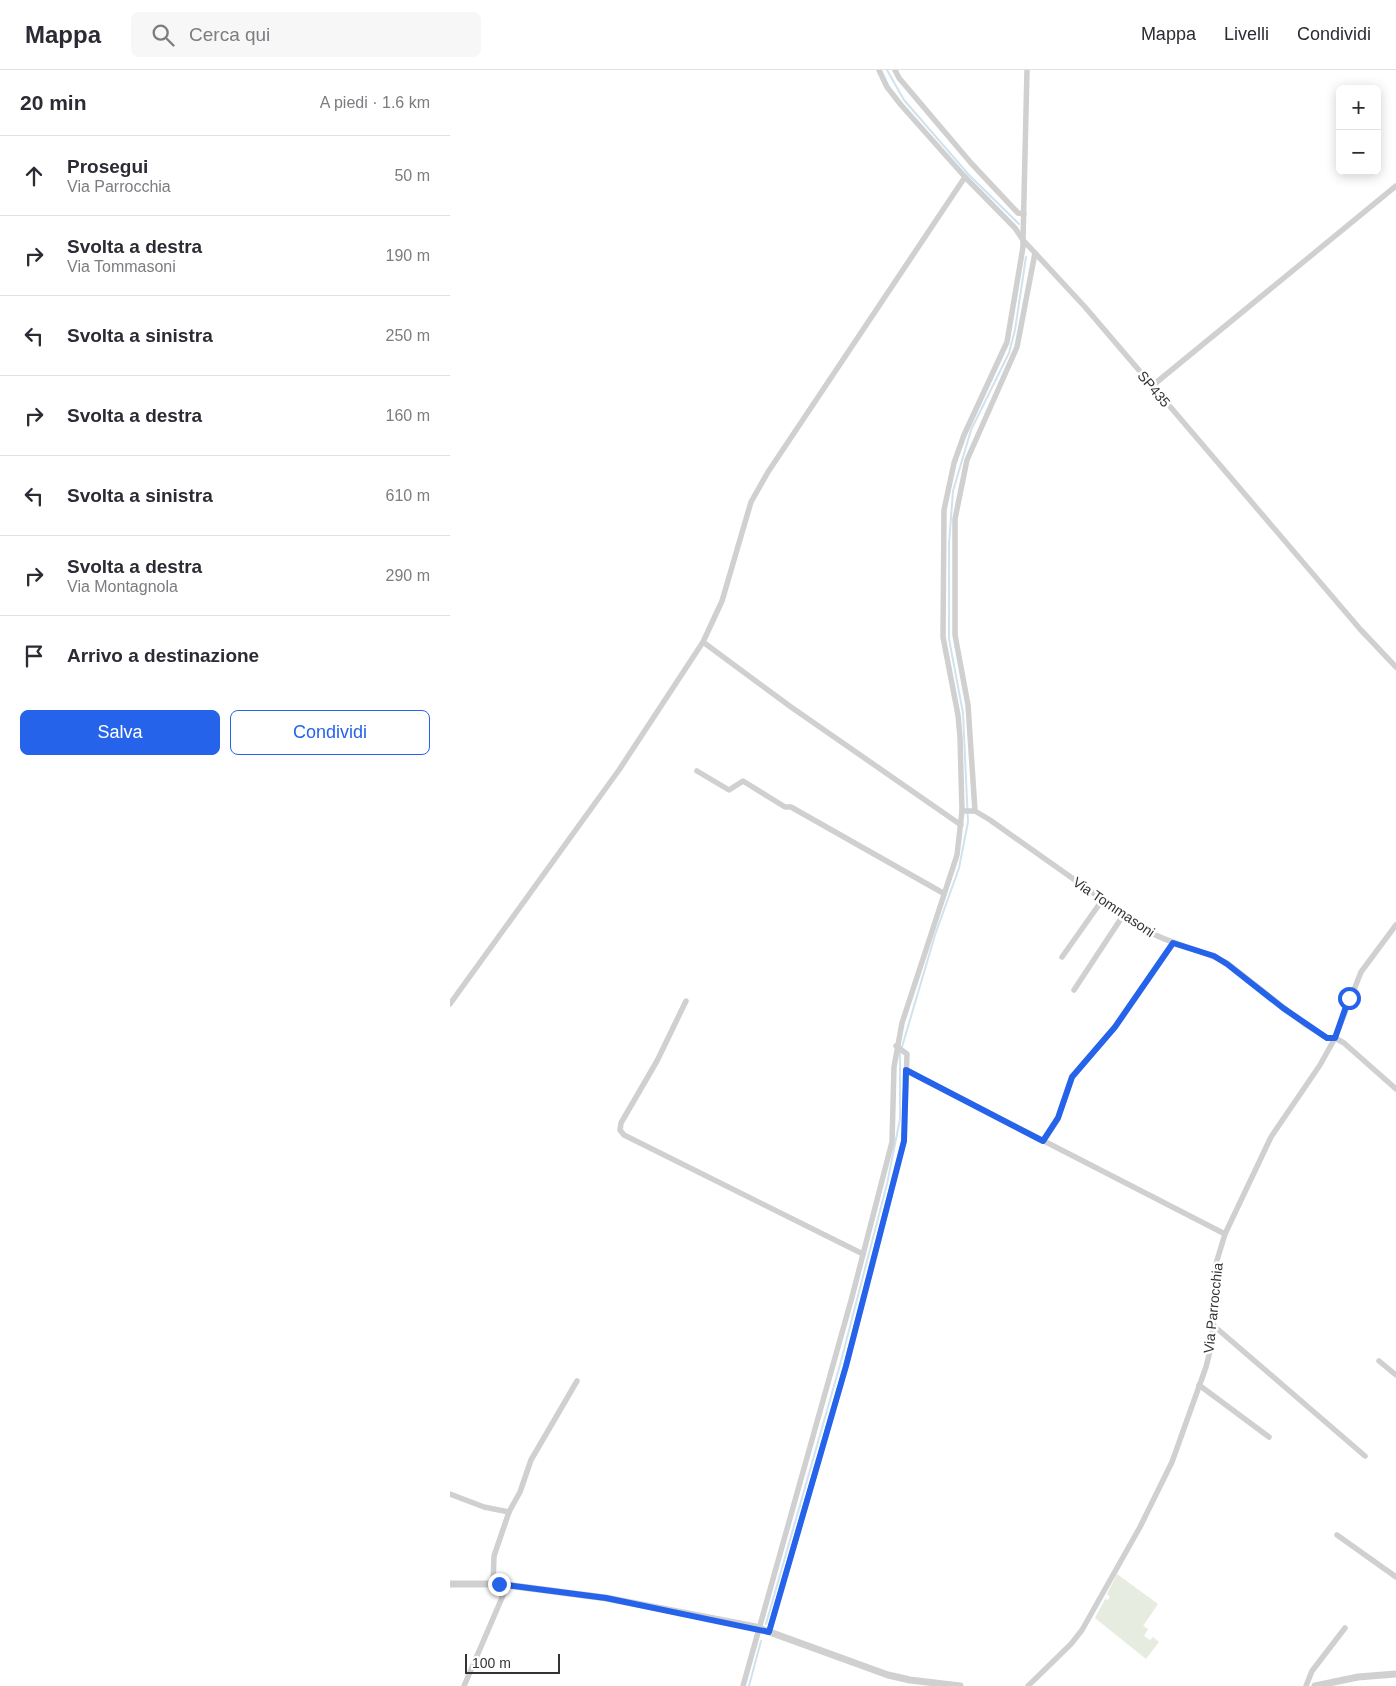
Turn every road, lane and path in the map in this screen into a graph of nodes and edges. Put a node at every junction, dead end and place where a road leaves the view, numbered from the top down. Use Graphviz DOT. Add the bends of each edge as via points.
graph roads {
  1 [pos="879,70"];
  2 [pos="895,70"];
  3 [pos="1028,70"];
  4 [pos="965,177"];
  5 [pos="1396,186"];
  6 [pos="1024,214"];
  7 [pos="1023,240"];
  8 [pos="1035,253"];
  9 [pos="1152,386"];
  10 [pos="954,527"];
  11 [pos="944,528"];
  12 [pos="703,642"];
  13 [pos="1396,667"];
  14 [pos="697,771"];
  15 [pos="964,811"];
  16 [pos="974,811"];
  17 [pos="961,825"];
  18 [pos="943,893"];
  19 [pos="1103,899"];
  20 [pos="1124,914"];
  21 [pos="1396,925"];
  22 [pos="1173,943"];
  23 [pos="1062,957"];
  24 [pos="1074,990"];
  25 [pos="686,1001"];
  26 [pos="450,1004"];
  27 [pos="1335,1038"];
  28 [pos="899,1048"];
  29 [pos="906,1070"];
  30 [pos="1396,1090"];
  31 [pos="1043,1141"];
  32 [pos="1225,1234"];
  33 [pos="863,1254"];
  34 [pos="1214,1326"];
  35 [pos="1379,1361"];
  36 [pos="1396,1375"];
  37 [pos="577,1381"];
  38 [pos="1199,1385"];
  39 [pos="1269,1437"];
  40 [pos="1365,1456"];
  41 [pos="450,1494"];
  42 [pos="509,1512"];
  43 [pos="1337,1535"];
  44 [pos="1396,1576"];
  45 [pos="450,1584"];
  46 [pos="493,1584"];
  47 [pos="507,1586"];
  48 [pos="1345,1628"];
  49 [pos="759,1629"];
  50 [pos="769,1632"];
  51 [pos="1396,1674"];
  52 [pos="464,1686"];
  53 [pos="742,1686"];
  54 [pos="960,1686"];
  55 [pos="1028,1686"];
  56 [pos="1306,1686"];
  57 [pos="1315,1686"];
  1 -- 4 [label="street, SP435" via="892,94"];
  2 -- 6 [label="street" via="970,163 1018,212"];
  3 -- 6 [label="street"];
  4 -- 7 [label="street, SP435"];
  4 -- 12 [label="street" via="763,480 751,502 722,601"];
  5 -- 9 [label="street"];
  6 -- 7 [label="street"];
  7 -- 8 [label="street, SP435"];
  7 -- 11 [label="street" via="1009,336 954,463 944,510"];
  8 -- 9 [label="street, SP435"];
  8 -- 10 [label="street" via="1020,340 967,460"];
  9 -- 13 [label="street, SP435" via="1296,556"];
  10 -- 11 [label="street"];
  10 -- 16 [label="street" via="956,635 968,705"];
  11 -- 15 [label="street" via="943,637 958,715"];
  12 -- 17 [label="street"];
  12 -- 26 [label="street" via="619,770"];
  14 -- 18 [label="street" via="729,790 744,781 785,807 792,807"];
  15 -- 16 [label="street"];
  15 -- 17 [label="street"];
  16 -- 19 [label="street, Via Tommasoni"];
  17 -- 18 [label="street" via="956,855"];
  18 -- 28 [label="street"];
  19 -- 20 [label="street, Via Tommasoni"];
  19 -- 23 [label="street"];
  20 -- 22 [label="street, Via Tommasoni" via="1147,931"];
  20 -- 24 [label="street"];
  21 -- 27 [label="street, Via Parrocchia" via="1361,972"];
  22 -- 27 [label="street, Via Tommasoni" via="1214,956 1306,1025 1327,1038"];
  22 -- 31 [label="street" via="1115,1027 1072,1077 1058,1118"];
  25 -- 33 [label="street" via="620,1130 624,1135"];
  27 -- 30 [label="street, Via Tommasoni"];
  27 -- 32 [label="street, Via Parrocchia" via="1271,1137"];
  28 -- 29 [label="street" via="907,1054"];
  28 -- 33 [label="street" via="892,1142"];
  29 -- 31 [label="street"];
  29 -- 50 [label="street" via="904,1141 846,1366"];
  31 -- 32 [label="street"];
  32 -- 34 [label="street, Via Parrocchia" via="1216,1267"];
  33 -- 49 [label="street"];
  34 -- 38 [label="street, Via Parrocchia"];
  34 -- 40 [label="street"];
  35 -- 36 [label="street"];
  37 -- 42 [label="street" via="531,1460"];
  38 -- 39 [label="street"];
  38 -- 55 [label="street, Via Parrocchia" via="1160,1488 1090,1617 1071,1644"];
  41 -- 42 [label="street" via="484,1507"];
  42 -- 46 [label="street" via="494,1556"];
  43 -- 44 [label="street"];
  45 -- 46 [label="street"];
  46 -- 47 [label="street"];
  47 -- 49 [label="street" via="606,1598"];
  47 -- 52 [label="street"];
  48 -- 56 [label="street" via="1312,1671"];
  49 -- 50 [label="street"];
  49 -- 53 [label="street"];
  50 -- 54 [label="street" via="888,1675"];
  51 -- 57 [label="street" via="1358,1676"];
}
